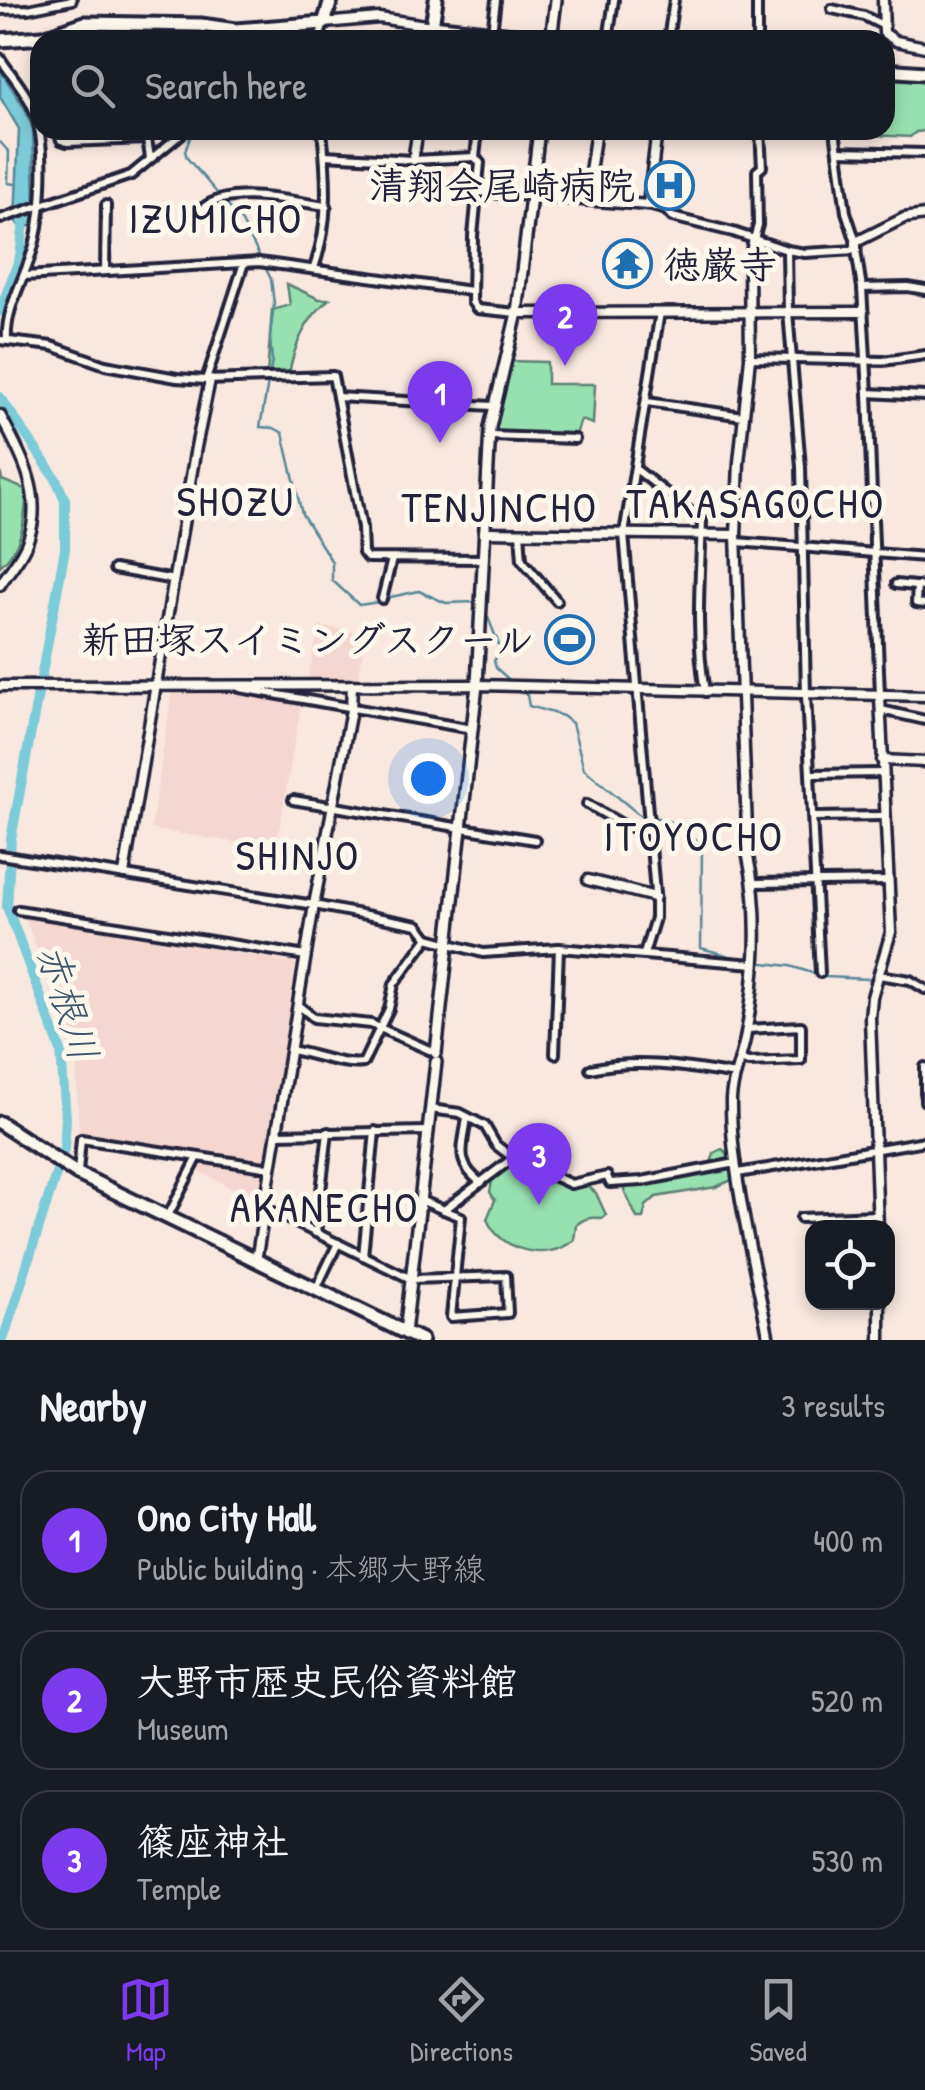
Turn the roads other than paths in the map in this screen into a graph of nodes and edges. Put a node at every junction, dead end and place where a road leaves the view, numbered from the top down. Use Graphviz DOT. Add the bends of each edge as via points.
graph roads {
  1 [pos="72,0"];
  2 [pos="330,0"];
  3 [pos="436,0"];
  4 [pos="496,0"];
  5 [pos="556,0"];
  6 [pos="614,0"];
  7 [pos="674,0"];
  8 [pos="758,0"];
  9 [pos="882,0"];
  10 [pos="832,9"];
  11 [pos="0,10"];
  12 [pos="92,23"];
  13 [pos="324,23"];
  14 [pos="882,25"];
  15 [pos="432,26"];
  16 [pos="68,30"];
  17 [pos="93,30"];
  18 [pos="322,30"];
  19 [pos="431,30"];
  20 [pos="456,30"];
  21 [pos="492,30"];
  22 [pos="554,30"];
  23 [pos="610,30"];
  24 [pos="670,30"];
  25 [pos="757,30"];
  26 [pos="885,30"];
  27 [pos="30,38"];
  28 [pos="0,40"];
  29 [pos="895,40"];
  30 [pos="925,47"];
  31 [pos="0,58"];
  32 [pos="895,71"];
  33 [pos="925,74"];
  34 [pos="30,101"];
  35 [pos="40,140"];
  36 [pos="61,140"];
  37 [pos="120,140"];
  38 [pos="147,140"];
  39 [pos="173,140"];
  40 [pos="323,140"];
  41 [pos="417,140"];
  42 [pos="477,140"];
  43 [pos="538,140"];
  44 [pos="595,140"];
  45 [pos="656,140"];
  46 [pos="761,140"];
  47 [pos="836,140"];
  48 [pos="838,151"];
  49 [pos="925,152"];
  50 [pos="324,155"];
  51 [pos="475,157"];
  52 [pos="150,158"];
  53 [pos="414,160"];
  54 [pos="477,192"];
  55 [pos="530,196"];
  56 [pos="586,200"];
  57 [pos="106,205"];
  58 [pos="327,206"];
  59 [pos="648,206"];
  60 [pos="38,207"];
  61 [pos="203,208"];
  62 [pos="925,215"];
  63 [pos="0,219"];
  64 [pos="754,239"];
  65 [pos="856,246"];
  66 [pos="787,250"];
  67 [pos="244,262"];
  68 [pos="314,268"];
  69 [pos="105,270"];
  70 [pos="24,276"];
  71 [pos="862,288"];
  72 [pos="925,290"];
  73 [pos="471,291"];
  74 [pos="660,312"];
  75 [pos="750,312"];
  76 [pos="788,312"];
  77 [pos="862,312"];
  78 [pos="517,313"];
  79 [pos="2,340"];
  80 [pos="925,355"];
  81 [pos="750,358"];
  82 [pos="792,358"];
  83 [pos="866,359"];
  84 [pos="208,380"];
  85 [pos="868,392"];
  86 [pos="925,396"];
  87 [pos="337,397"];
  88 [pos="647,402"];
  89 [pos="493,406"];
  90 [pos="0,416"];
  91 [pos="742,416"];
  92 [pos="489,436"];
  93 [pos="575,439"];
  94 [pos="636,470"];
  95 [pos="484,532"];
  96 [pos="520,532"];
  97 [pos="624,534"];
  98 [pos="701,534"];
  99 [pos="736,539"];
  100 [pos="804,548"];
  101 [pos="874,552"];
  102 [pos="925,556"];
  103 [pos="392,558"];
  104 [pos="482,560"];
  105 [pos="114,569"];
  106 [pos="174,580"];
  107 [pos="896,584"];
  108 [pos="0,585"];
  109 [pos="921,586"];
  110 [pos="382,599"];
  111 [pos="556,602"];
  112 [pos="925,604"];
  113 [pos="157,685"];
  114 [pos="352,685"];
  115 [pos="477,685"];
  116 [pos="0,686"];
  117 [pos="229,686"];
  118 [pos="636,689"];
  119 [pos="705,692"];
  120 [pos="744,694"];
  121 [pos="806,695"];
  122 [pos="925,696"];
  123 [pos="880,697"];
  124 [pos="351,710"];
  125 [pos="881,710"];
  126 [pos="925,720"];
  127 [pos="472,730"];
  128 [pos="882,760"];
  129 [pos="925,762"];
  130 [pos="883,773"];
  131 [pos="810,774"];
  132 [pos="293,800"];
  133 [pos="587,804"];
  134 [pos="333,807"];
  135 [pos="884,816"];
  136 [pos="813,817"];
  137 [pos="462,828"];
  138 [pos="651,831"];
  139 [pos="535,840"];
  140 [pos="1,855"];
  141 [pos="124,874"];
  142 [pos="588,880"];
  143 [pos="815,882"];
  144 [pos="889,882"];
  145 [pos="754,883"];
  146 [pos="655,896"];
  147 [pos="314,905"];
  148 [pos="18,910"];
  149 [pos="428,938"];
  150 [pos="449,944"];
  151 [pos="560,948"];
  152 [pos="644,954"];
  153 [pos="306,956"];
  154 [pos="754,964"];
  155 [pos="820,973"];
  156 [pos="879,975"];
  157 [pos="925,989"];
  158 [pos="298,1005"];
  159 [pos="380,1029"];
  160 [pos="747,1029"];
  161 [pos="291,1050"];
  162 [pos="555,1054"];
  163 [pos="436,1057"];
  164 [pos="740,1059"];
  165 [pos="925,1066"];
  166 [pos="590,1069"];
  167 [pos="736,1075"];
  168 [pos="925,1101"];
  169 [pos="430,1110"];
  170 [pos="467,1118"];
  171 [pos="0,1124"];
  172 [pos="376,1131"];
  173 [pos="428,1131"];
  174 [pos="328,1132"];
  175 [pos="277,1134"];
  176 [pos="925,1141"];
  177 [pos="877,1148"];
  178 [pos="925,1155"];
  179 [pos="198,1157"];
  180 [pos="513,1158"];
  181 [pos="271,1168"];
  182 [pos="737,1168"];
  183 [pos="73,1171"];
  184 [pos="481,1184"];
  185 [pos="420,1200"];
  186 [pos="265,1208"];
  187 [pos="444,1210"];
  188 [pos="878,1215"];
  189 [pos="168,1216"];
  190 [pos="801,1218"];
  191 [pos="878,1220"];
  192 [pos="316,1232"];
  193 [pos="338,1244"];
  194 [pos="363,1256"];
  195 [pos="256,1261"];
  196 [pos="454,1278"];
  197 [pos="411,1280"];
  198 [pos="315,1290"];
  199 [pos="880,1310"];
  200 [pos="405,1333"];
  201 [pos="421,1340"];
  202 [pos="769,1340"];
  203 [pos="880,1340"];
  1 -- 11 [label="street"];
  2 -- 13 [label="highway"];
  3 -- 15 [label="highway"];
  4 -- 21 [label="street"];
  5 -- 22 [label="main road"];
  6 -- 23 [label="street"];
  7 -- 24 [label="street"];
  8 -- 25 [label="street"];
  9 -- 14 [label="street"];
  10 -- 14 [label="street"];
  12 -- 13 [label="highway" via="236,30"];
  12 -- 16 [label="highway"];
  12 -- 17 [label="street"];
  13 -- 15 [label="street" via="378,18"];
  13 -- 18 [label="street"];
  14 -- 26 [label="street"];
  15 -- 19 [label="street"];
  15 -- 20 [label="highway"];
  27 -- 28 [label="highway"];
  29 -- 30 [label="street"];
  31 -- 34 [label="street"];
  32 -- 33 [label="highway"];
  35 -- 60 [label="street"];
  36 -- 37 [label="street"];
  38 -- 52 [label="street"];
  39 -- 52 [label="street"];
  40 -- 50 [label="street"];
  41 -- 53 [label="street"];
  42 -- 51 [label="street"];
  43 -- 55 [label="main road"];
  44 -- 56 [label="street"];
  45 -- 59 [label="street"];
  46 -- 64 [label="street"];
  47 -- 48 [label="street"];
  48 -- 49 [label="street"];
  48 -- 65 [label="street"];
  50 -- 53 [label="street"];
  50 -- 58 [label="street"];
  51 -- 53 [label="street"];
  51 -- 54 [label="street"];
  52 -- 60 [label="street" via="131,174"];
  54 -- 55 [label="street"];
  54 -- 73 [label="street"];
  55 -- 56 [label="street"];
  55 -- 78 [label="main road"];
  56 -- 59 [label="street"];
  57 -- 69 [label="street"];
  58 -- 61 [label="street" via="236,196"];
  58 -- 68 [label="street"];
  59 -- 64 [label="street"];
  60 -- 63 [label="street"];
  60 -- 70 [label="street"];
  62 -- 65 [label="street" via="904,218"];
  64 -- 66 [label="street"];
  64 -- 75 [label="street"];
  65 -- 66 [label="street"];
  65 -- 71 [label="street"];
  66 -- 76 [label="street"];
  67 -- 68 [label="street"];
  67 -- 69 [label="street"];
  67 -- 84 [label="street"];
  68 -- 73 [label="street"];
  69 -- 70 [label="street"];
  70 -- 79 [label="street"];
  71 -- 72 [label="street"];
  71 -- 77 [label="street"];
  73 -- 78 [label="street" via="478,308"];
  74 -- 75 [label="street"];
  74 -- 78 [label="street"];
  74 -- 88 [label="street"];
  75 -- 76 [label="street"];
  75 -- 81 [label="street"];
  76 -- 77 [label="street"];
  76 -- 82 [label="street"];
  77 -- 83 [label="street"];
  78 -- 89 [label="main road"];
  79 -- 84 [label="street" via="52,346 128,370"];
  80 -- 83 [label="street"];
  81 -- 82 [label="street"];
  81 -- 91 [label="street"];
  82 -- 83 [label="street"];
  82 -- 100 [label="street"];
  83 -- 85 [label="street"];
  84 -- 87 [label="street" via="333,376"];
  84 -- 106 [label="street"];
  85 -- 86 [label="street"];
  85 -- 101 [label="street"];
  87 -- 89 [label="street"];
  87 -- 103 [label="street" via="363,553"];
  88 -- 91 [label="street"];
  88 -- 94 [label="street"];
  89 -- 92 [label="main road"];
  90 -- 108 [label="street" via="23,460 34,508 29,539"];
  91 -- 99 [label="street"];
  92 -- 93 [label="street"];
  92 -- 95 [label="main road"];
  94 -- 97 [label="street"];
  94 -- 98 [label="street" via="702,521"];
  95 -- 96 [label="street"];
  95 -- 104 [label="main road"];
  96 -- 97 [label="street"];
  96 -- 111 [label="street" via="522,560"];
  97 -- 98 [label="street"];
  97 -- 118 [label="street"];
  98 -- 99 [label="street"];
  98 -- 119 [label="street" via="699,656"];
  99 -- 100 [label="street"];
  99 -- 120 [label="street"];
  100 -- 101 [label="street"];
  100 -- 121 [label="street"];
  101 -- 102 [label="street"];
  101 -- 123 [label="street"];
  103 -- 104 [label="street"];
  103 -- 110 [label="street"];
  104 -- 115 [label="main road"];
  105 -- 106 [label="street"];
  106 -- 113 [label="street"];
  107 -- 109 [label="street"];
  109 -- 112 [label="street" via="916,603"];
  113 -- 116 [label="street"];
  113 -- 117 [label="street"];
  113 -- 141 [label="street"];
  114 -- 115 [label="street"];
  114 -- 117 [label="street"];
  114 -- 124 [label="street"];
  115 -- 118 [label="street"];
  115 -- 127 [label="main road"];
  117 -- 124 [label="street"];
  118 -- 119 [label="street"];
  118 -- 138 [label="street"];
  119 -- 120 [label="street"];
  120 -- 121 [label="street"];
  120 -- 145 [label="street"];
  121 -- 123 [label="street"];
  121 -- 131 [label="street"];
  122 -- 123 [label="street"];
  123 -- 125 [label="street"];
  124 -- 127 [label="street"];
  124 -- 134 [label="street"];
  125 -- 126 [label="street"];
  125 -- 128 [label="street"];
  127 -- 137 [label="main road"];
  128 -- 129 [label="street"];
  128 -- 130 [label="street"];
  130 -- 131 [label="street"];
  130 -- 135 [label="street"];
  131 -- 136 [label="street"];
  132 -- 134 [label="street"];
  133 -- 138 [label="street" via="625,826"];
  134 -- 137 [label="street"];
  134 -- 147 [label="street"];
  135 -- 136 [label="street"];
  135 -- 144 [label="street"];
  136 -- 143 [label="street"];
  137 -- 139 [label="street"];
  137 -- 150 [label="main road"];
  138 -- 146 [label="street"];
  140 -- 141 [label="street"];
  141 -- 147 [label="street"];
  142 -- 146 [label="street"];
  143 -- 144 [label="street"];
  143 -- 145 [label="street"];
  143 -- 155 [label="street"];
  144 -- 156 [label="street" via="891,932"];
  145 -- 154 [label="street"];
  146 -- 152 [label="street"];
  147 -- 149 [label="street" via="418,925"];
  147 -- 153 [label="street"];
  148 -- 153 [label="street"];
  149 -- 150 [label="street"];
  149 -- 159 [label="street" via="394,984"];
  150 -- 151 [label="street" via="503,954"];
  150 -- 163 [label="main road"];
  151 -- 152 [label="street"];
  151 -- 162 [label="street"];
  152 -- 154 [label="street"];
  153 -- 158 [label="street"];
  154 -- 160 [label="street"];
  156 -- 157 [label="street"];
  156 -- 177 [label="street" via="870,1018"];
  158 -- 159 [label="street" via="314,1018"];
  158 -- 161 [label="street"];
  159 -- 161 [label="street" via="358,1065"];
  159 -- 163 [label="street"];
  160 -- 164 [label="street"];
  160 -- 164 [label="street" via="801,1026 802,1060"];
  161 -- 175 [label="street"];
  163 -- 169 [label="main road"];
  164 -- 167 [label="street"];
  165 -- 168 [label="street"];
  166 -- 167 [label="street" via="622,1064"];
  167 -- 182 [label="street" via="731,1116"];
  169 -- 170 [label="street"];
  169 -- 173 [label="main road"];
  170 -- 180 [label="street" via="486,1126"];
  170 -- 184 [label="street" via="461,1163"];
  171 -- 183 [label="highway"];
  172 -- 173 [label="street"];
  172 -- 174 [label="street"];
  172 -- 194 [label="street"];
  173 -- 185 [label="main road"];
  174 -- 175 [label="street"];
  174 -- 192 [label="street"];
  175 -- 181 [label="street"];
  176 -- 177 [label="street"];
  176 -- 178 [label="street"];
  177 -- 182 [label="street"];
  177 -- 188 [label="street"];
  179 -- 181 [label="street"];
  179 -- 183 [label="street" via="81,1139"];
  179 -- 189 [label="street"];
  180 -- 182 [label="street" via="571,1184"];
  180 -- 184 [label="street"];
  181 -- 186 [label="street"];
  182 -- 202 [label="street"];
  183 -- 189 [label="highway"];
  184 -- 187 [label="street"];
  185 -- 187 [label="street"];
  185 -- 197 [label="main road"];
  186 -- 192 [label="street"];
  186 -- 195 [label="street"];
  187 -- 196 [label="street" via="461,1218"];
  188 -- 190 [label="street"];
  188 -- 191 [label="street"];
  189 -- 195 [label="highway"];
  192 -- 193 [label="street"];
  193 -- 194 [label="street"];
  193 -- 198 [label="street"];
  194 -- 197 [label="street"];
  195 -- 198 [label="highway"];
  196 -- 196 [label="street" via="506,1276 508,1312 451,1317"];
  196 -- 197 [label="street"];
  197 -- 200 [label="main road"];
  198 -- 200 [label="highway"];
  199 -- 203 [label="street"];
  200 -- 201 [label="highway"];
}
